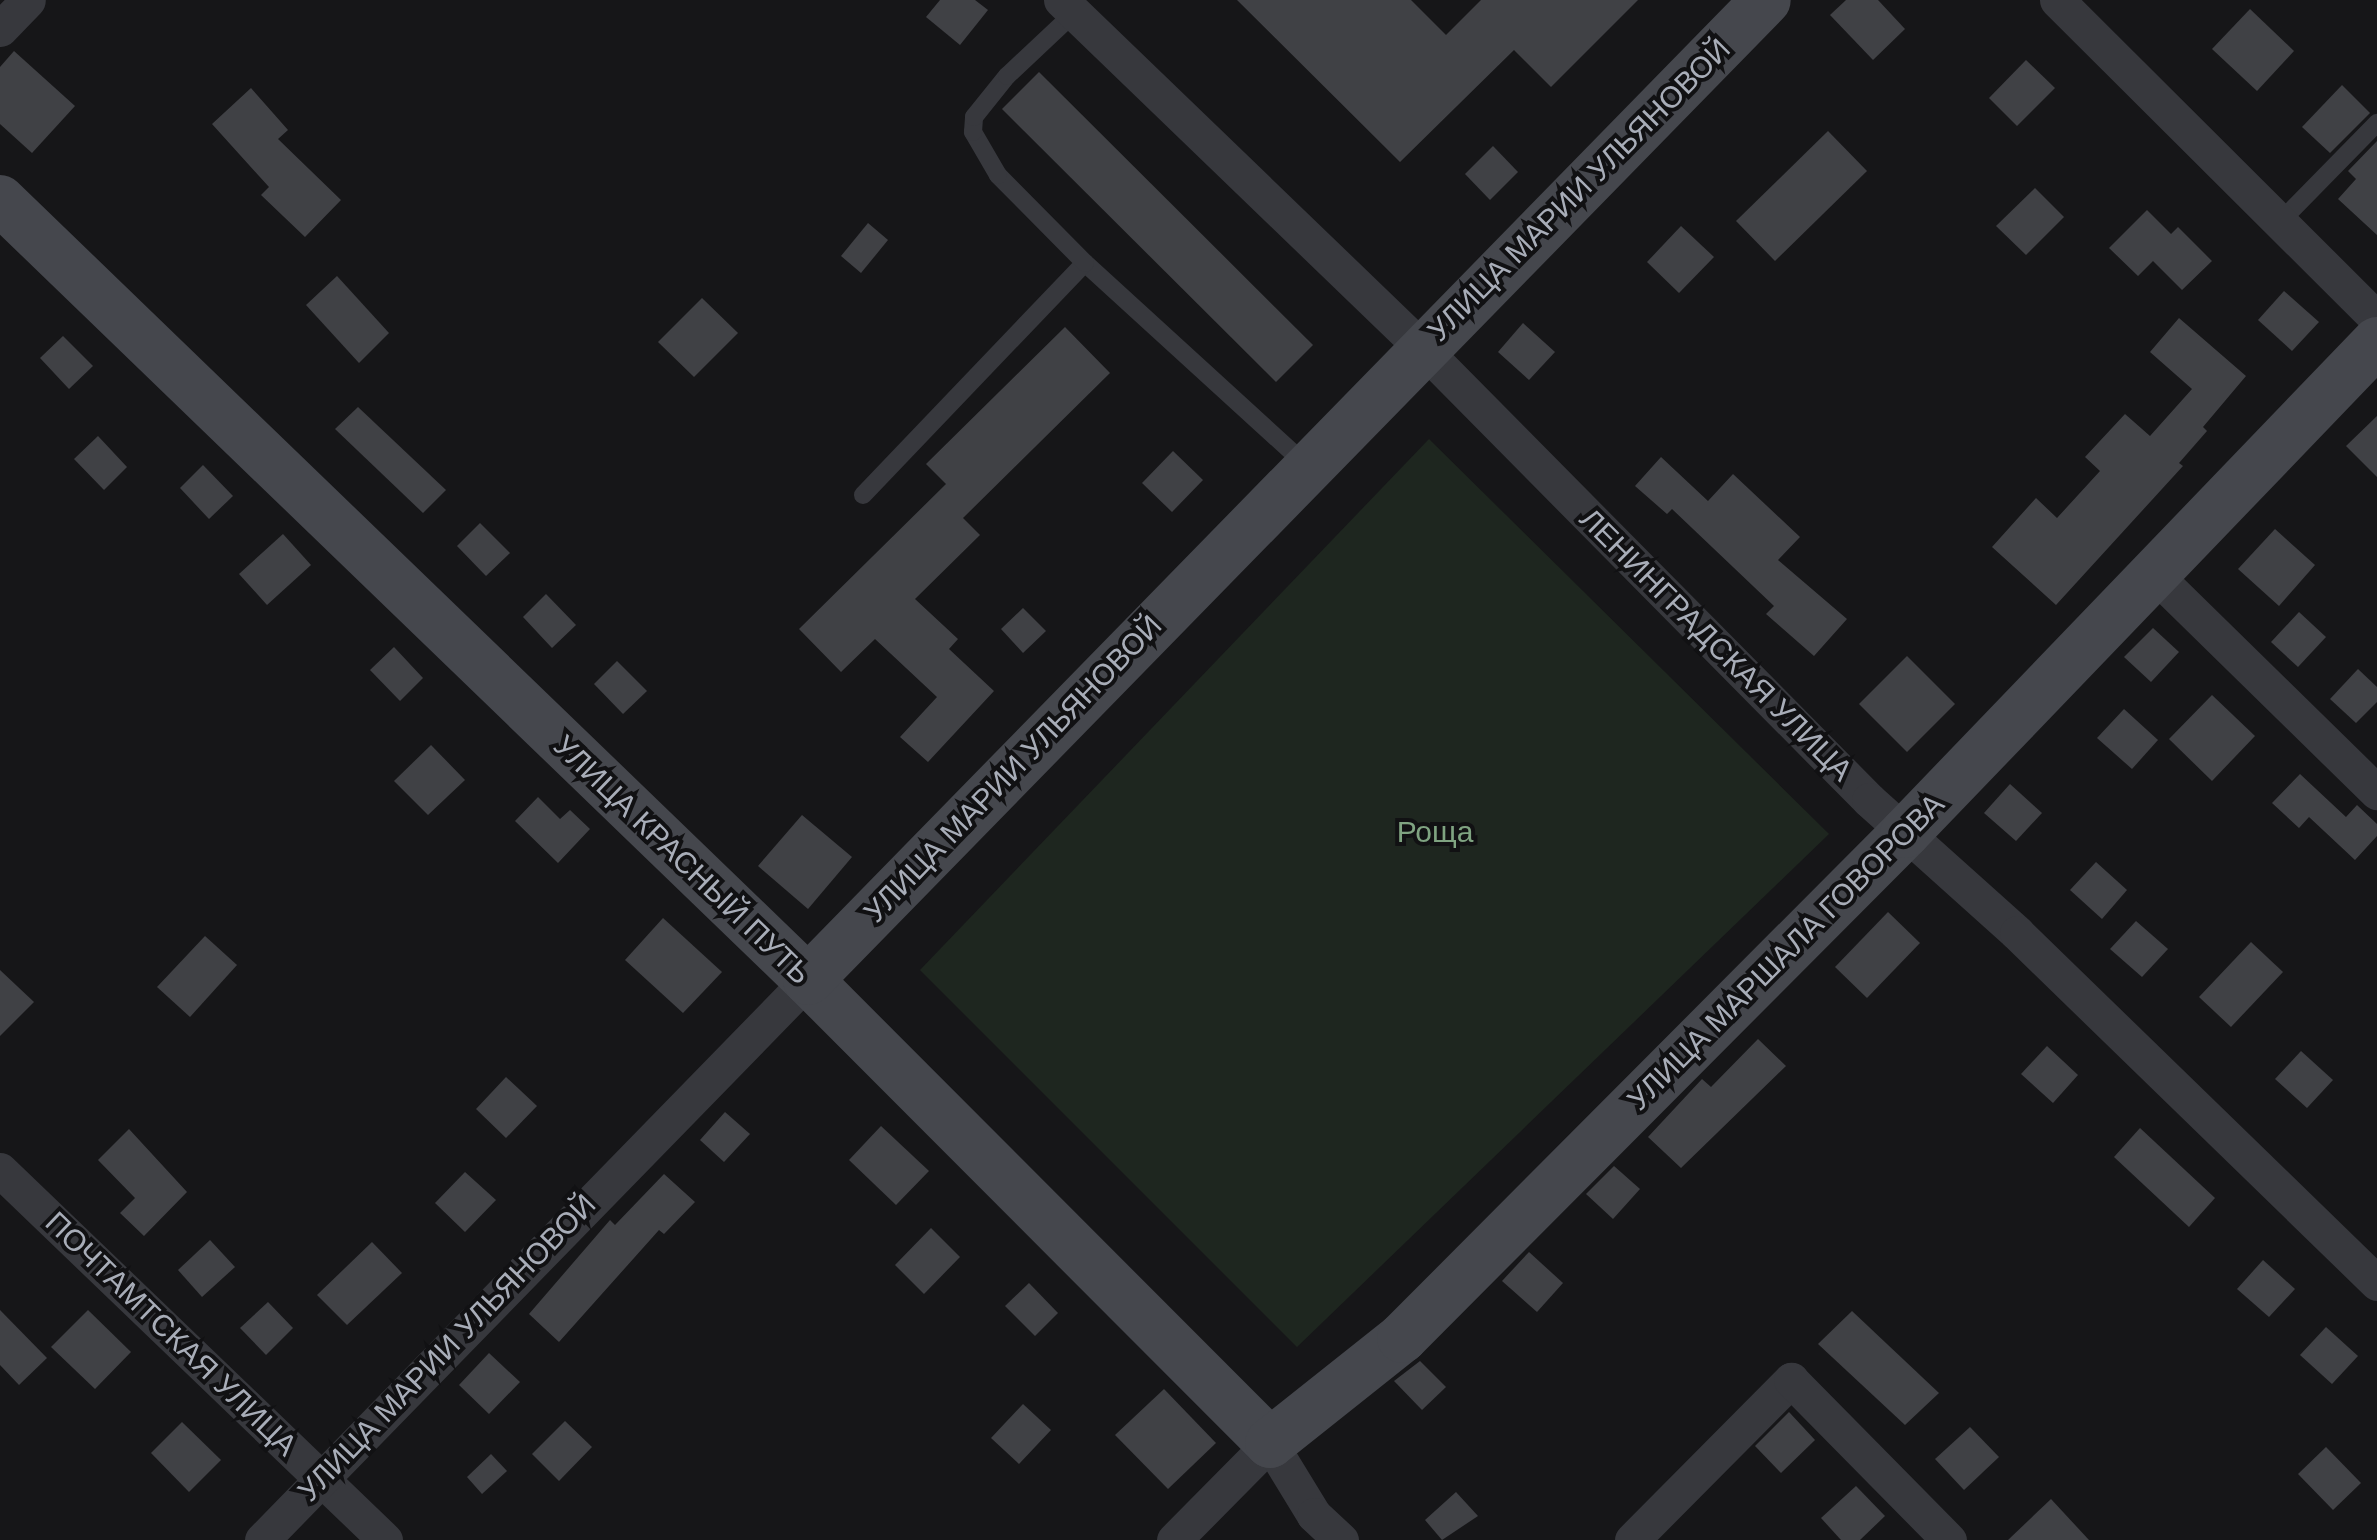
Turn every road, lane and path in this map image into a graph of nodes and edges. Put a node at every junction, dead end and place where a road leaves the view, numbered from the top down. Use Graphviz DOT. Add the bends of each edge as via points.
graph roads {
  1 [pos="28,0"];
  2 [pos="1766,0"];
  3 [pos="2058,0"];
  4 [pos="1068,6"];
  5 [pos="0,29"];
  6 [pos="2377,122"];
  7 [pos="0,200"];
  8 [pos="2280,222"];
  9 [pos="1085,263"];
  10 [pos="2377,319"];
  11 [pos="2377,342"];
  12 [pos="1423,349"];
  13 [pos="1308,467"];
  14 [pos="863,495"];
  15 [pos="2154,574"];
  16 [pos="2377,792"];
  17 [pos="1905,833"];
  18 [pos="808,980"];
  19 [pos="0,1170"];
  20 [pos="2377,1283"];
  21 [pos="1270,1443"];
  22 [pos="320,1476"];
  23 [pos="262,1540"];
  24 [pos="385,1540"];
  25 [pos="1174,1540"];
  26 [pos="1341,1540"];
  27 [pos="1632,1540"];
  28 [pos="1948,1540"];
  1 -- 5 [label="street"];
  2 -- 12 [label="street, УЛИЦА МАРИИ УЛЬЯНОВОЙ"];
  3 -- 8 [label="street"];
  4 -- 9 [label="lane" via="974,116 973,132 998,174"];
  4 -- 12 [label="street, ЛЕНИНГРАДСКАЯ УЛИЦА"];
  6 -- 8 [label="lane"];
  7 -- 18 [label="street, УЛИЦА КРАСНЫЙ ПУТЬ"];
  8 -- 10 [label="street"];
  9 -- 13 [label="lane"];
  9 -- 14 [label="lane"];
  11 -- 15 [label="street, УЛИЦА МАРШАЛА ГОВОРОВА"];
  12 -- 13 [label="street, УЛИЦА МАРИИ УЛЬЯНОВОЙ"];
  12 -- 17 [label="street, ЛЕНИНГРАДСКАЯ УЛИЦА"];
  13 -- 18 [label="street, УЛИЦА МАРИИ УЛЬЯНОВОЙ"];
  15 -- 16 [label="street"];
  15 -- 17 [label="street, УЛИЦА МАРШАЛА ГОВОРОВА"];
  17 -- 20 [label="street, ЛЕНИНГРАДСКАЯ УЛИЦА"];
  17 -- 21 [label="street, УЛИЦА МАРШАЛА ГОВОРОВА" via="1402,1338"];
  18 -- 21 [label="street, УЛИЦА КРАСНЫЙ ПУТЬ"];
  18 -- 22 [label="street, УЛИЦА МАРИИ УЛЬЯНОВОЙ"];
  19 -- 22 [label="street, ПОЧТАМТСКАЯ УЛИЦА"];
  21 -- 25 [label="street, УЛИЦА МАРШАЛА ГОВОРОВА"];
  21 -- 26 [label="street, УЛИЦА КРАСНЫЙ ПУТЬ" via="1314,1515"];
  22 -- 23 [label="street, УЛИЦА МАРИИ УЛЬЯНОВОЙ"];
  22 -- 24 [label="street, ПОЧТАМТСКАЯ УЛИЦА"];
  27 -- 28 [label="street" via="1791,1380"];
}
